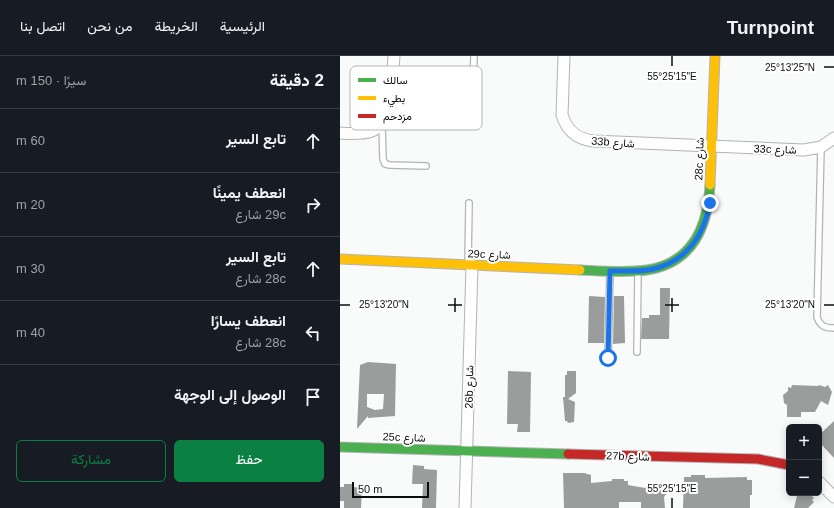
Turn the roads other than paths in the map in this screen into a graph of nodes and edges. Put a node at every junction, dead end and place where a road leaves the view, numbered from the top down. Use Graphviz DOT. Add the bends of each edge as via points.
graph roads {
  1 [pos="394,56"];
  2 [pos="474,56"];
  3 [pos="564,56"];
  4 [pos="715,56"];
  5 [pos="393,66"];
  6 [pos="474,66"];
  7 [pos="373,130"];
  8 [pos="382,130"];
  9 [pos="340,133"];
  10 [pos="834,138"];
  11 [pos="712,147"];
  12 [pos="821,147"];
  13 [pos="426,166"];
  14 [pos="469,203"];
  15 [pos="340,259"];
  16 [pos="470,265"];
  17 [pos="610,271"];
  18 [pos="638,271"];
  19 [pos="834,328"];
  20 [pos="637,352"];
  21 [pos="608,358"];
  22 [pos="340,447"];
  23 [pos="467,451"];
  24 [pos="786,464"];
  25 [pos="822,485"];
  26 [pos="834,497"];
  27 [pos="465,508"];
  1 -- 5 [label="street"];
  2 -- 6 [label="lane"];
  3 -- 11 [label="street, 33b شارع" via="562,115 570,130 577,136 593,141"];
  4 -- 11 [label="street, 28c شارع"];
  7 -- 9 [label="street" via="361,134"];
  8 -- 13 [label="lane" via="385,164"];
  10 -- 12 [label="street, 33c شارع"];
  11 -- 12 [label="street, 33c شارع" via="804,150"];
  11 -- 18 [label="street, 28c شارع" via="710,203 701,232 681,256 668,264"];
  12 -- 19 [label="lane" via="817,317 823,326"];
  14 -- 16 [label="lane"];
  15 -- 16 [label="street, 29c شارع"];
  16 -- 17 [label="street, 29c شارع"];
  16 -- 23 [label="street, 26b شارع"];
  17 -- 18 [label="street, 29c شارع"];
  17 -- 21 [label="lane"];
  18 -- 20 [label="lane"];
  22 -- 23 [label="street, 25c شارع"];
  23 -- 24 [label="street, 27b شارع" via="758,459"];
  23 -- 27 [label="street, 26b شارع"];
  25 -- 26 [label="street"];
}
